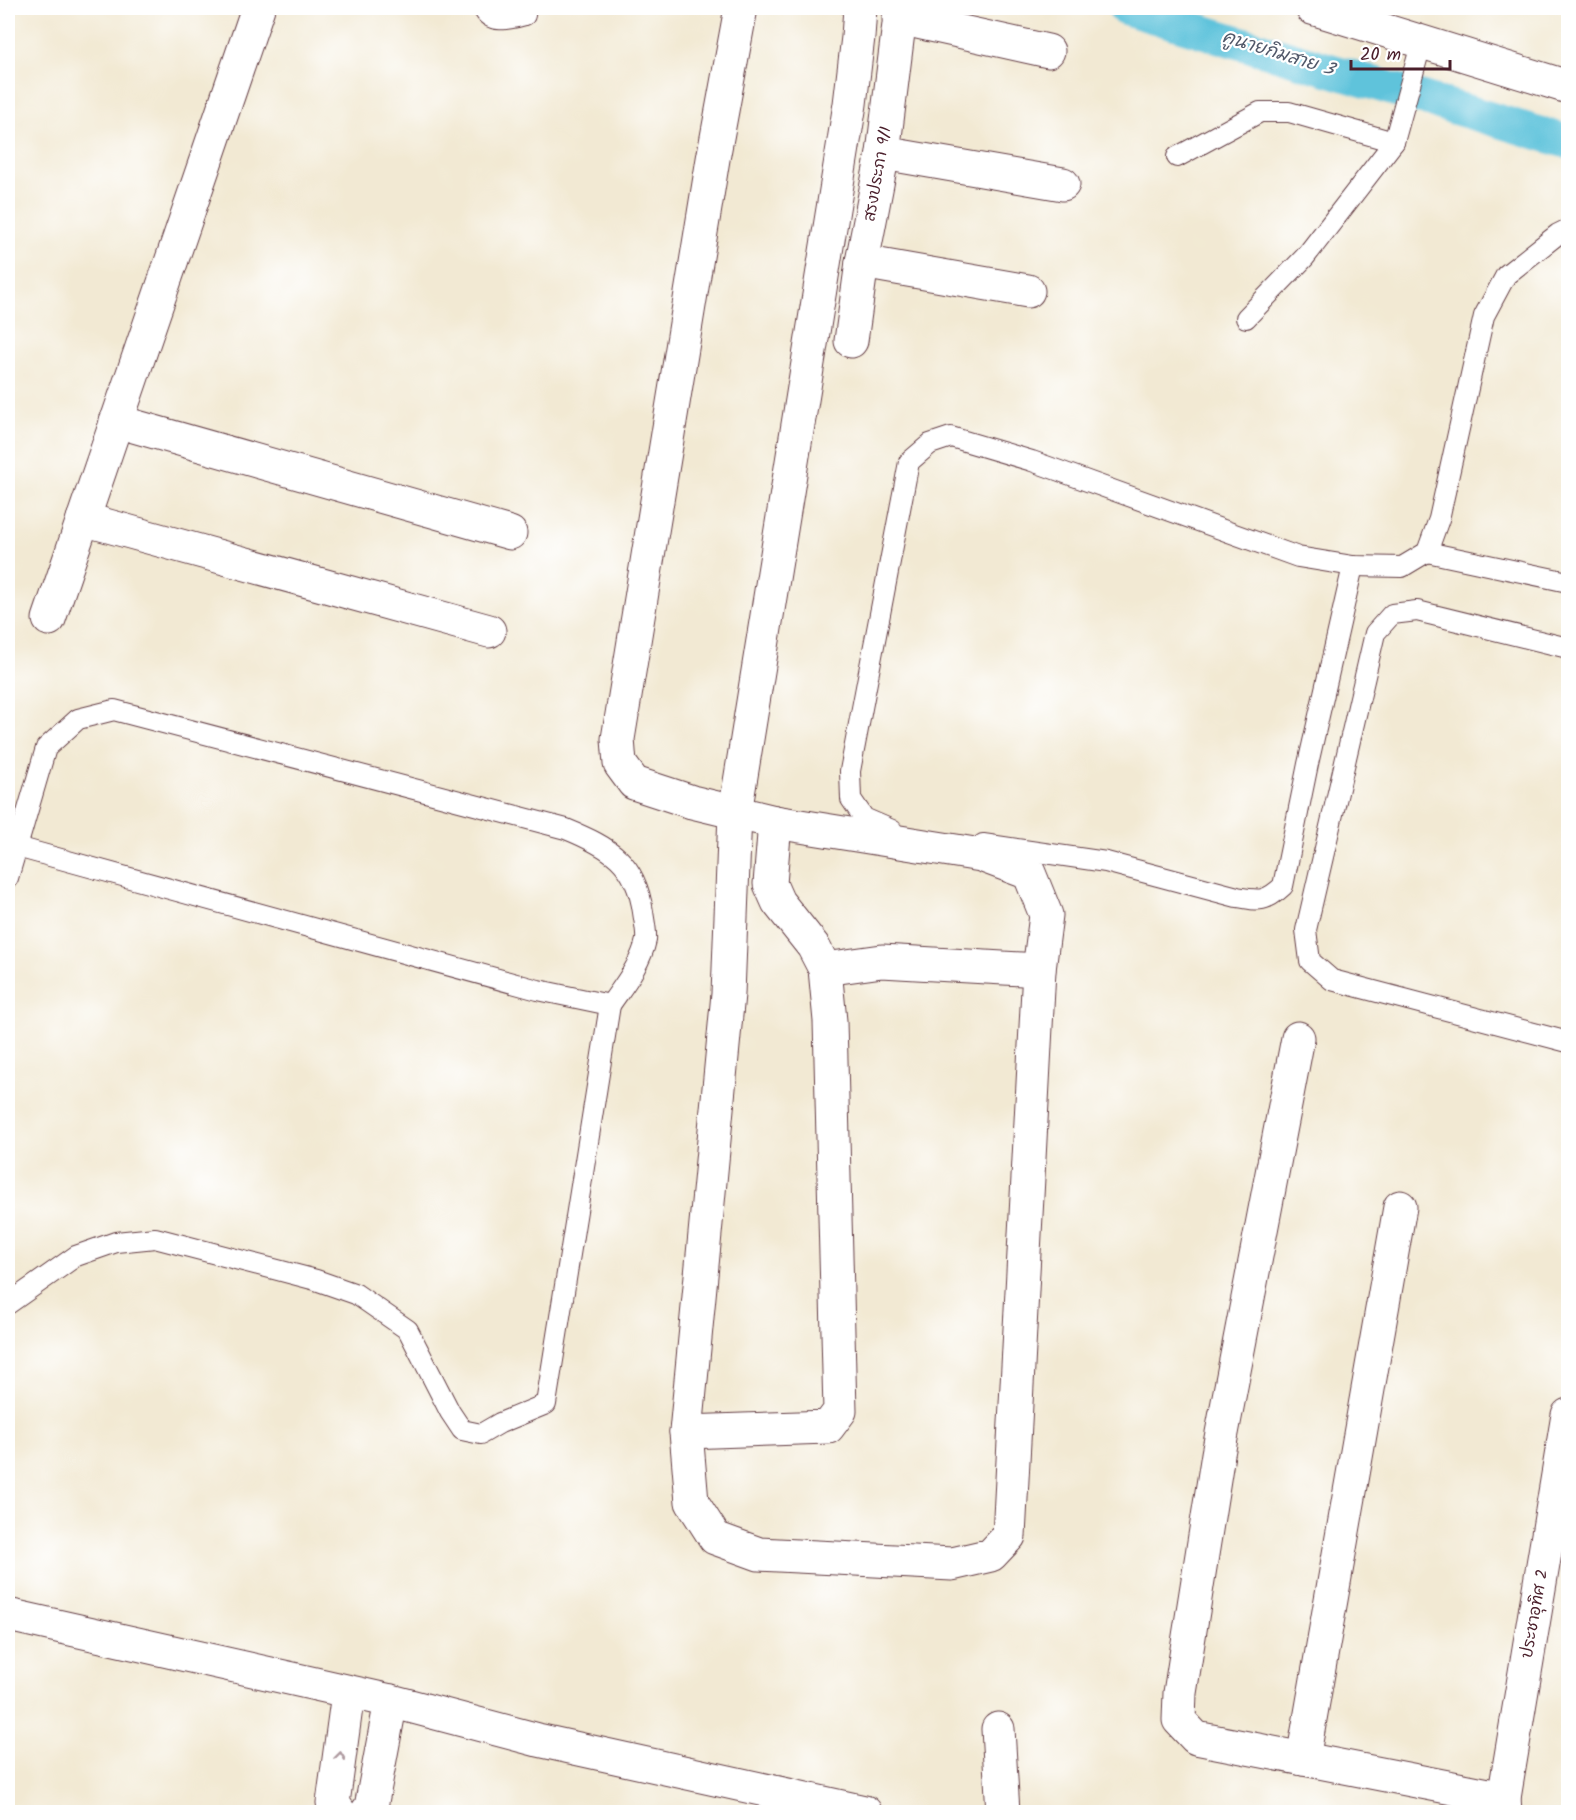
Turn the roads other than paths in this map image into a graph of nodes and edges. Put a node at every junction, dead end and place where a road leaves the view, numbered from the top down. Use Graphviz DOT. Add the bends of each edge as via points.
graph roads {
  1 [pos="258,8"];
  2 [pos="483,8"];
  3 [pos="526,8"];
  4 [pos="741,8"];
  5 [pos="860,8"];
  6 [pos="1312,8"];
  7 [pos="900,13"];
  8 [pos="1422,41"];
  9 [pos="1048,51"];
  10 [pos="1569,87"];
  11 [pos="1394,142"];
  12 [pos="884,153"];
  13 [pos="1177,157"];
  14 [pos="1064,184"];
  15 [pos="1569,229"];
  16 [pos="862,262"];
  17 [pos="1028,291"];
  18 [pos="1246,318"];
  19 [pos="851,341"];
  20 [pos="116,421"];
  21 [pos="83,519"];
  22 [pos="510,533"];
  23 [pos="1427,552"];
  24 [pos="1353,566"];
  25 [pos="1569,582"];
  26 [pos="49,619"];
  27 [pos="489,631"];
  28 [pos="1569,648"];
  29 [pos="735,813"];
  30 [pos="775,822"];
  31 [pos="17,848"];
  32 [pos="8,881"];
  33 [pos="825,969"];
  34 [pos="1038,970"];
  35 [pos="610,1005"];
  36 [pos="1298,1038"];
  37 [pos="1569,1042"];
  38 [pos="1400,1207"];
  39 [pos="8,1304"];
  40 [pos="1569,1415"];
  41 [pos="686,1432"];
  42 [pos="8,1616"];
  43 [pos="348,1693"];
  44 [pos="391,1701"];
  45 [pos="998,1729"];
  46 [pos="1304,1759"];
  47 [pos="1504,1805"];
  48 [pos="339,1812"];
  49 [pos="367,1812"];
  50 [pos="865,1812"];
  51 [pos="1003,1812"];
  1 -- 20 [label="street"];
  2 -- 3 [label="lane" via="494,19 509,20 525,15"];
  4 -- 29 [label="street" via="618,739 620,764 634,783"];
  5 -- 29 [label="street" via="850,104"];
  6 -- 8 [label="street"];
  7 -- 9 [label="street"];
  7 -- 12 [label="street, สรงประภา 9/1"];
  8 -- 10 [label="street"];
  8 -- 11 [label="lane"];
  11 -- 13 [label="lane" via="1289,112 1260,112"];
  11 -- 18 [label="lane" via="1305,257"];
  12 -- 14 [label="street"];
  12 -- 16 [label="street, สรงประภา 9/1"];
  15 -- 23 [label="lane" via="1506,275 1484,316 1439,519"];
  16 -- 17 [label="street"];
  16 -- 19 [label="street, สรงประภา 9/1"];
  20 -- 21 [label="street"];
  20 -- 22 [label="street"];
  21 -- 26 [label="street"];
  21 -- 27 [label="street"];
  23 -- 24 [label="lane" via="1402,567"];
  23 -- 25 [label="lane"];
  24 -- 24 [label="lane" via="1298,557 1032,461 951,437 930,444 909,462 850,771 851,799 864,818 889,830 1106,862 1237,897 1270,898 1283,886"];
  28 -- 37 [label="lane" via="1417,611 1392,614 1375,633 1306,930 1310,961 1332,980"];
  29 -- 30 [label="street"];
  29 -- 41 [label="street" via="728,994"];
  30 -- 33 [label="street" via="770,884 778,902 813,946"];
  30 -- 34 [label="street" via="981,855 1029,873 1046,915"];
  31 -- 32 [label="lane"];
  31 -- 35 [label="lane" via="538,990"];
  31 -- 35 [label="lane" via="46,748 78,719 114,710 555,826 596,841 624,862 640,894 646,939 632,971"];
  33 -- 34 [label="street" via="882,961"];
  33 -- 41 [label="street" via="830,1022 840,1411 828,1427"];
  34 -- 41 [label="street" via="1009,1536 991,1555 952,1564 759,1554 715,1538 692,1502"];
  35 -- 39 [label="lane" via="546,1404 481,1434 462,1430 408,1330 356,1294 156,1238 116,1242 76,1256"];
  36 -- 46 [label="street" via="1218,1454 1179,1720 1196,1738"];
  38 -- 46 [label="street"];
  40 -- 47 [label="street, ประชาอุทิศ 2"];
  42 -- 43 [label="street"];
  43 -- 44 [label="street"];
  48 -- 43 [label="street, one-way" via="333,1803"];
  44 -- 49 [label="street" via="371,1808"];
  44 -- 50 [label="street" via="538,1740"];
  45 -- 51 [label="street"];
  46 -- 47 [label="street"];
}
